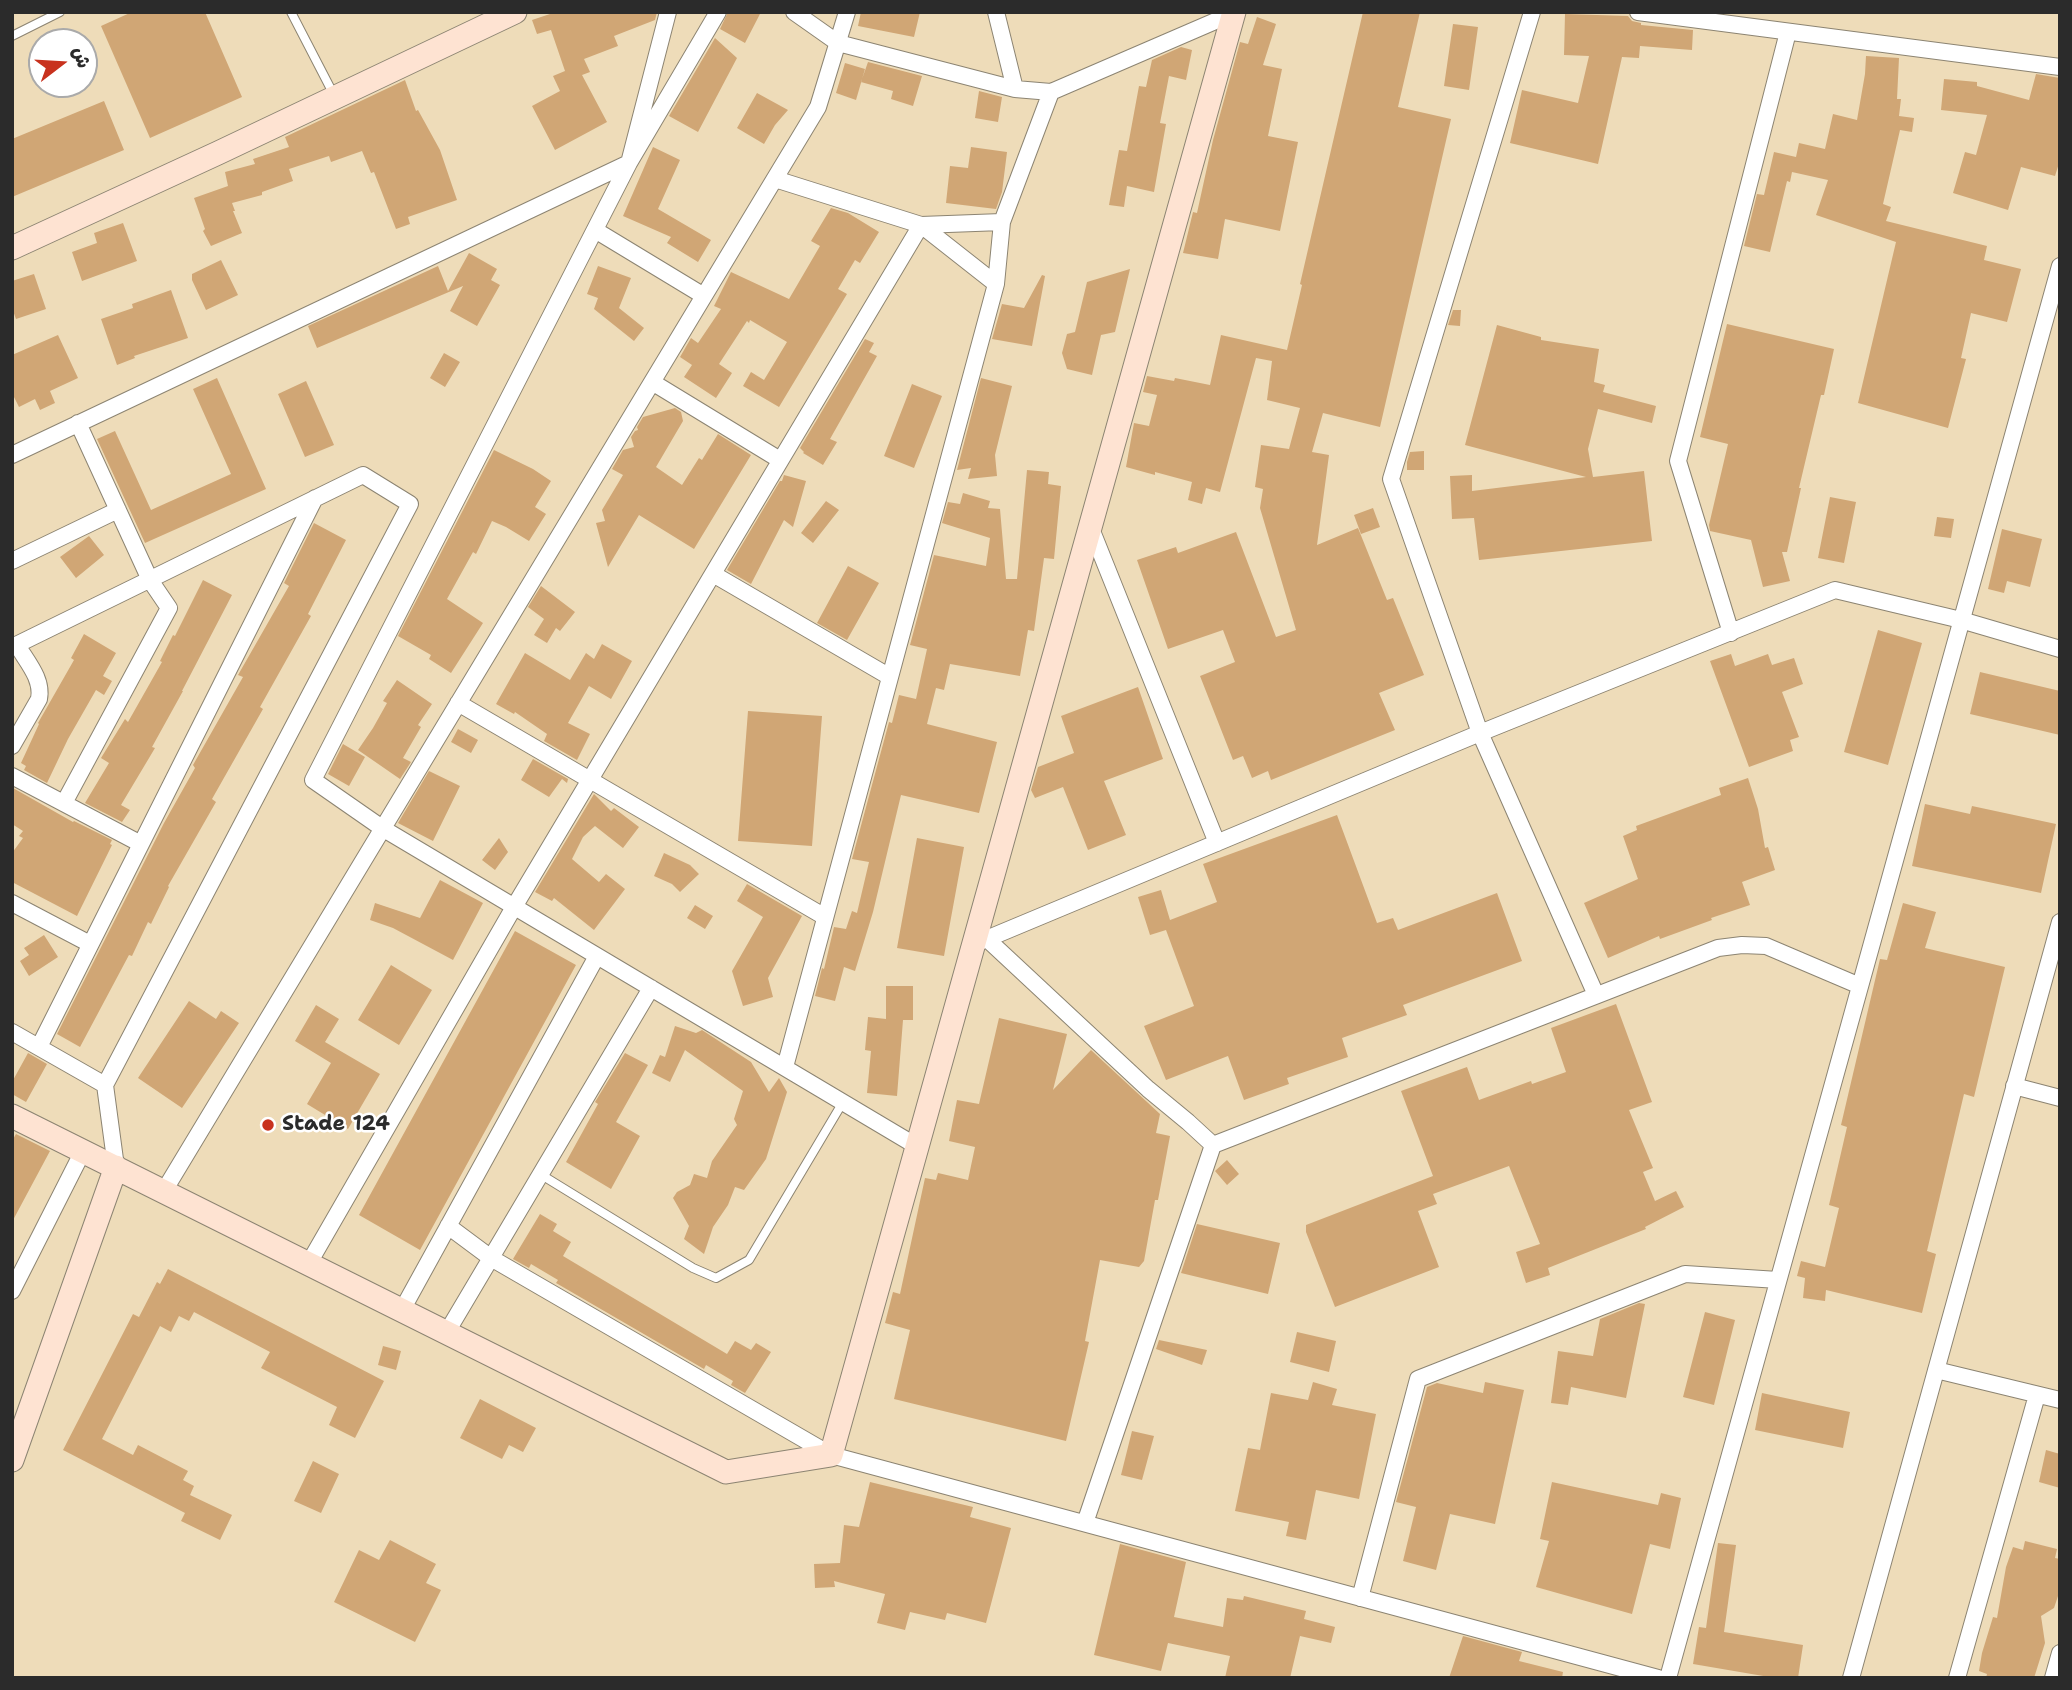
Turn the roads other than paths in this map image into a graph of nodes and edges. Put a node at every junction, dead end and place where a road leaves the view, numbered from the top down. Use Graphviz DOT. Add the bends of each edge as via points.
graph roads {
  1 [pos="60,12"];
  2 [pos="291,12"];
  3 [pos="515,12"];
  4 [pos="668,12"];
  5 [pos="718,12"];
  6 [pos="794,12"];
  7 [pos="848,12"];
  8 [pos="996,12"];
  9 [pos="1532,12"];
  10 [pos="1638,12"];
  11 [pos="1234,13"];
  12 [pos="492,17"];
  13 [pos="1788,32"];
  14 [pos="12,36"];
  15 [pos="838,43"];
  16 [pos="2060,67"];
  17 [pos="1014,89"];
  18 [pos="1051,92"];
  19 [pos="335,98"];
  20 [pos="629,163"];
  21 [pos="775,178"];
  22 [pos="1002,222"];
  23 [pos="921,225"];
  24 [pos="595,230"];
  25 [pos="12,248"];
  26 [pos="2060,265"];
  27 [pos="996,284"];
  28 [pos="704,296"];
  29 [pos="652,382"];
  30 [pos="78,423"];
  31 [pos="12,455"];
  32 [pos="780,460"];
  33 [pos="315,498"];
  34 [pos="118,510"];
  35 [pos="1090,526"];
  36 [pos="12,562"];
  37 [pos="713,574"];
  38 [pos="150,579"];
  39 [pos="1962,620"];
  40 [pos="1731,633"];
  41 [pos="15,646"];
  42 [pos="2060,649"];
  43 [pos="890,677"];
  44 [pos="458,703"];
  45 [pos="1480,733"];
  46 [pos="12,746"];
  47 [pos="12,776"];
  48 [pos="590,780"];
  49 [pos="64,803"];
  50 [pos="382,828"];
  51 [pos="1217,843"];
  52 [pos="141,844"];
  53 [pos="12,903"];
  54 [pos="514,906"];
  55 [pos="825,917"];
  56 [pos="2059,929"];
  57 [pos="980,942"];
  58 [pos="90,944"];
  59 [pos="597,956"];
  60 [pos="1860,986"];
  61 [pos="651,988"];
  62 [pos="1595,995"];
  63 [pos="12,1032"];
  64 [pos="39,1047"];
  65 [pos="785,1067"];
  66 [pos="105,1085"];
  67 [pos="2014,1086"];
  68 [pos="2060,1098"];
  69 [pos="843,1102"];
  70 [pos="12,1116"];
  71 [pos="1213,1145"];
  72 [pos="918,1147"];
  73 [pos="83,1151"];
  74 [pos="116,1167"];
  75 [pos="540,1174"];
  76 [pos="164,1191"];
  77 [pos="448,1226"];
  78 [pos="491,1258"];
  79 [pos="309,1263"];
  80 [pos="1778,1280"];
  81 [pos="12,1291"];
  82 [pos="402,1310"];
  83 [pos="447,1332"];
  84 [pos="1936,1370"];
  85 [pos="2037,1395"];
  86 [pos="2060,1400"];
  87 [pos="831,1455"];
  88 [pos="12,1460"];
  89 [pos="1085,1523"];
  90 [pos="1360,1598"];
  91 [pos="2060,1653"];
  92 [pos="1658,1678"];
  93 [pos="1668,1678"];
  94 [pos="1851,1678"];
  95 [pos="1957,1678"];
  96 [pos="2053,1678"];
  1 -- 14 [label="lane"];
  2 -- 19 [label="lane"];
  3 -- 12 [label="street"];
  4 -- 20 [label="street"];
  5 -- 20 [label="street"];
  6 -- 15 [label="street"];
  7 -- 15 [label="street"];
  8 -- 17 [label="street"];
  9 -- 45 [label="street" via="1391,479"];
  10 -- 13 [label="street"];
  11 -- 18 [label="street"];
  11 -- 35 [label="street"];
  12 -- 19 [label="street"];
  13 -- 16 [label="street"];
  13 -- 40 [label="street" via="1678,461"];
  15 -- 17 [label="street"];
  15 -- 21 [label="street" via="818,107"];
  17 -- 18 [label="street"];
  18 -- 22 [label="street"];
  19 -- 25 [label="street"];
  20 -- 24 [label="street"];
  20 -- 30 [label="street"];
  21 -- 23 [label="street"];
  21 -- 28 [label="street"];
  22 -- 23 [label="street"];
  22 -- 27 [label="street"];
  23 -- 27 [label="street"];
  23 -- 32 [label="street"];
  24 -- 28 [label="street"];
  24 -- 50 [label="street" via="313,779"];
  26 -- 39 [label="street"];
  27 -- 43 [label="street"];
  28 -- 29 [label="street"];
  29 -- 32 [label="street"];
  29 -- 44 [label="street"];
  30 -- 31 [label="street"];
  30 -- 34 [label="street"];
  32 -- 37 [label="street"];
  33 -- 38 [label="street"];
  33 -- 52 [label="street"];
  33 -- 66 [label="street" via="363,475 411,504"];
  34 -- 36 [label="street"];
  34 -- 38 [label="street"];
  35 -- 51 [label="street"];
  35 -- 57 [label="street"];
  37 -- 43 [label="street"];
  37 -- 48 [label="street"];
  38 -- 41 [label="street"];
  38 -- 49 [label="street" via="169,608"];
  39 -- 40 [label="street" via="1835,590"];
  39 -- 42 [label="street"];
  39 -- 60 [label="street"];
  40 -- 45 [label="street"];
  41 -- 46 [label="street" via="40,684 40,693"];
  43 -- 55 [label="street"];
  44 -- 48 [label="street"];
  44 -- 50 [label="street"];
  45 -- 51 [label="street"];
  45 -- 62 [label="street"];
  47 -- 49 [label="street"];
  48 -- 54 [label="street"];
  48 -- 55 [label="street"];
  49 -- 52 [label="street"];
  50 -- 54 [label="street"];
  50 -- 76 [label="street"];
  51 -- 57 [label="street"];
  52 -- 58 [label="street"];
  53 -- 58 [label="street"];
  54 -- 59 [label="street"];
  54 -- 79 [label="street"];
  55 -- 65 [label="street"];
  56 -- 67 [label="street"];
  57 -- 71 [label="street"];
  57 -- 72 [label="street"];
  58 -- 64 [label="street"];
  59 -- 61 [label="street"];
  59 -- 77 [label="street"];
  60 -- 62 [label="street" via="1766,946 1742,944 1718,948"];
  60 -- 80 [label="street"];
  61 -- 65 [label="street"];
  61 -- 75 [label="street"];
  62 -- 71 [label="street"];
  63 -- 64 [label="street"];
  64 -- 66 [label="street"];
  65 -- 69 [label="street"];
  66 -- 74 [label="street"];
  67 -- 68 [label="street"];
  67 -- 84 [label="street"];
  69 -- 72 [label="street"];
  69 -- 75 [label="lane" via="749,1260 716,1278"];
  70 -- 73 [label="street"];
  71 -- 89 [label="street"];
  72 -- 87 [label="street"];
  73 -- 74 [label="street"];
  73 -- 81 [label="street"];
  74 -- 76 [label="street"];
  74 -- 88 [label="street"];
  75 -- 78 [label="street"];
  76 -- 79 [label="street"];
  77 -- 78 [label="street"];
  77 -- 82 [label="street"];
  78 -- 83 [label="street"];
  78 -- 87 [label="street"];
  79 -- 82 [label="street"];
  80 -- 90 [label="street" via="1685,1274 1418,1379"];
  80 -- 93 [label="street"];
  82 -- 83 [label="street"];
  83 -- 87 [label="street" via="726,1472"];
  84 -- 85 [label="street"];
  84 -- 94 [label="street"];
  85 -- 86 [label="street"];
  85 -- 95 [label="street"];
  87 -- 89 [label="street"];
  89 -- 90 [label="street"];
  90 -- 92 [label="street"];
  91 -- 96 [label="street"];
}
